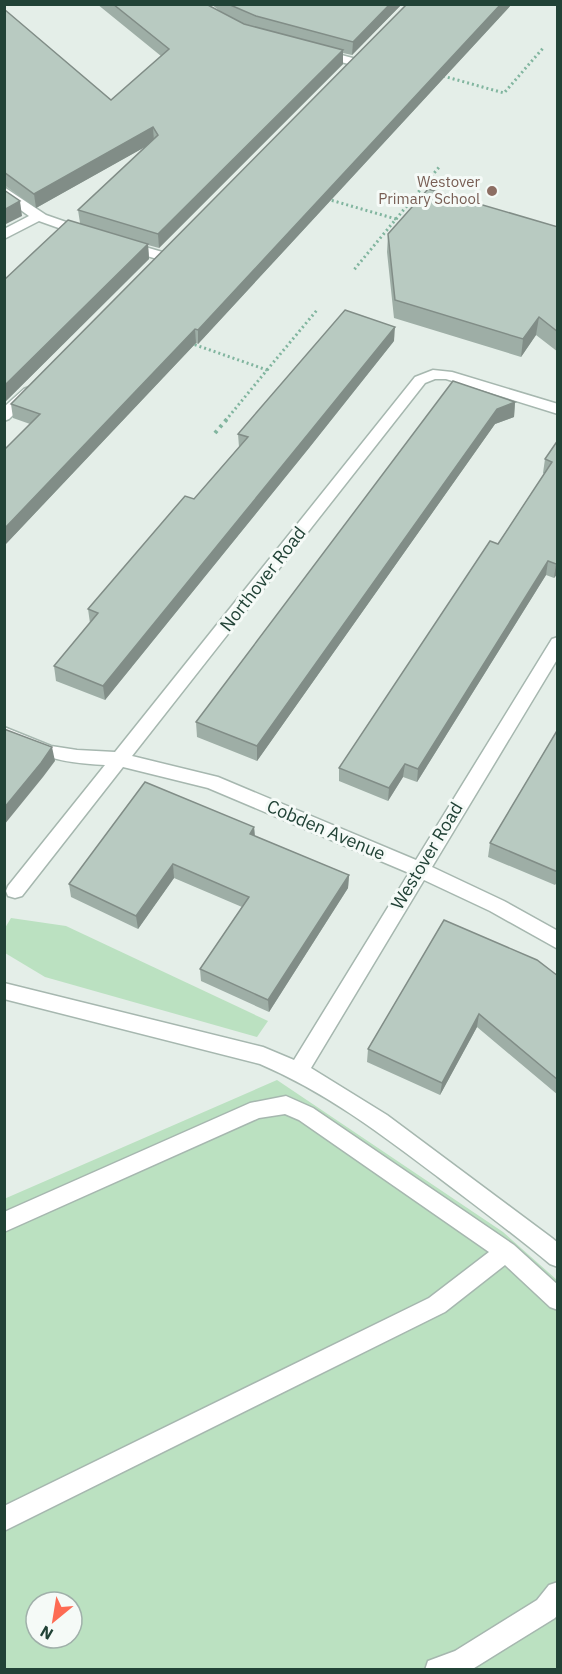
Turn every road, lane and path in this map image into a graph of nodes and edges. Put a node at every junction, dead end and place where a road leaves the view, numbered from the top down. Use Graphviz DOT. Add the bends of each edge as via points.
graph roads {
  1 [pos="544,47"];
  2 [pos="309,50"];
  3 [pos="356,62"];
  4 [pos="440,75"];
  5 [pos="440,166"];
  6 [pos="4,191"];
  7 [pos="321,197"];
  8 [pos="37,217"];
  9 [pos="396,219"];
  10 [pos="4,235"];
  11 [pos="164,257"];
  12 [pos="353,271"];
  13 [pos="317,310"];
  14 [pos="181,340"];
  15 [pos="267,370"];
  16 [pos="38,382"];
  17 [pos="558,409"];
  18 [pos="4,416"];
  19 [pos="215,433"];
  20 [pos="558,643"];
  21 [pos="4,733"];
  22 [pos="118,759"];
  23 [pos="418,869"];
  24 [pos="15,891"];
  25 [pos="558,941"];
  26 [pos="4,991"];
  27 [pos="299,1070"];
  28 [pos="4,1222"];
  29 [pos="506,1252"];
  30 [pos="558,1257"];
  31 [pos="558,1300"];
  32 [pos="4,1519"];
  33 [pos="558,1594"];
  34 [pos="437,1670"];
  1 -- 4 [label="path" via="504,93"];
  2 -- 3 [label="street"];
  5 -- 9 [label="path"];
  6 -- 8 [label="street"];
  7 -- 9 [label="path"];
  8 -- 10 [label="street"];
  8 -- 11 [label="street"];
  9 -- 12 [label="path"];
  13 -- 15 [label="path"];
  14 -- 15 [label="path"];
  15 -- 19 [label="path"];
  16 -- 18 [label="street"];
  17 -- 22 [label="street, Northover Road" via="447,375 433,374 420,380"];
  20 -- 23 [label="street, Westover Road"];
  21 -- 22 [label="street, Cobden Avenue" via="48,752"];
  22 -- 23 [label="street, Cobden Avenue" via="212,782"];
  22 -- 24 [label="street, Northover Road"];
  23 -- 25 [label="street, Cobden Avenue" via="497,906"];
  23 -- 27 [label="street, Westover Road"];
  26 -- 27 [label="street" via="263,1056"];
  27 -- 30 [label="street" via="408,1141"];
  28 -- 29 [label="street" via="257,1109 286,1104"];
  29 -- 31 [label="street"];
  29 -- 32 [label="street" via="437,1305"];
  33 -- 34 [label="street" via="537,1615 462,1661"];
}
